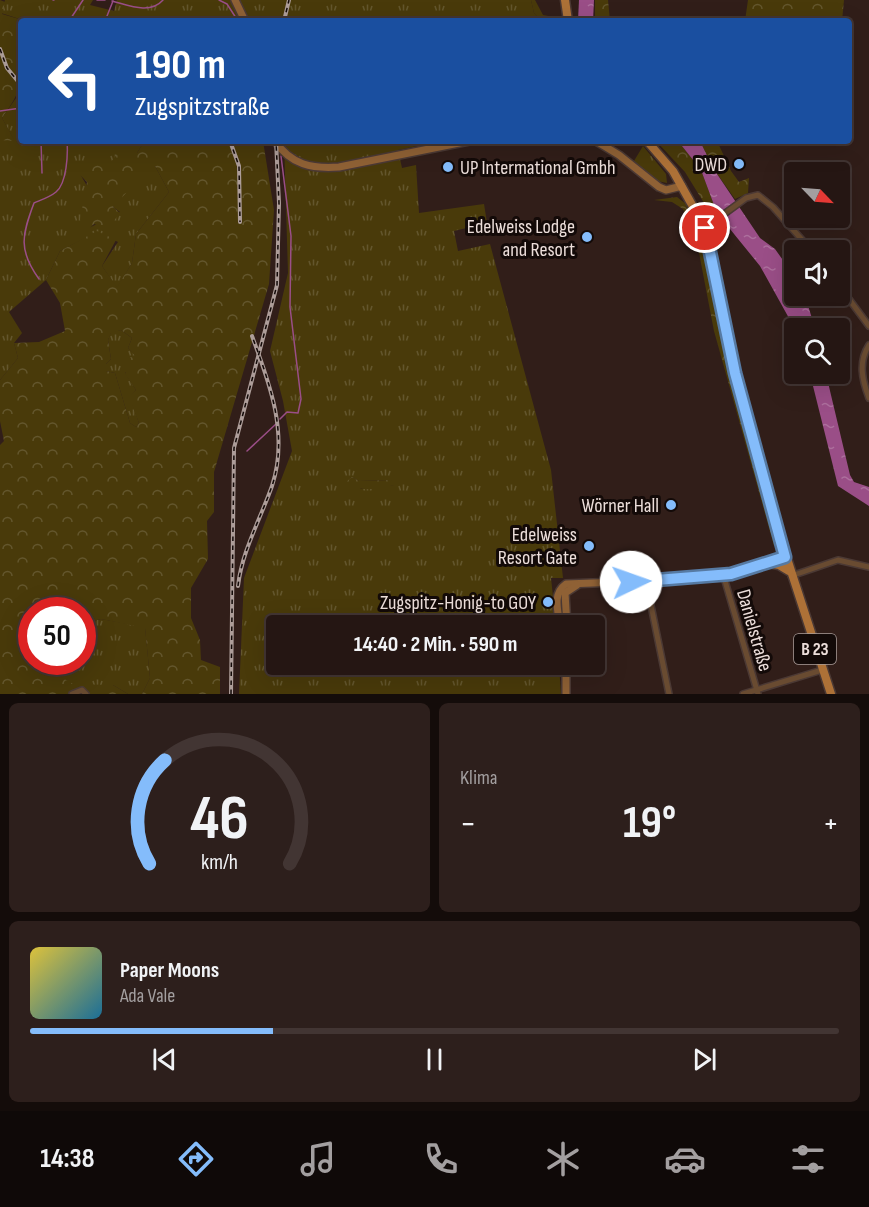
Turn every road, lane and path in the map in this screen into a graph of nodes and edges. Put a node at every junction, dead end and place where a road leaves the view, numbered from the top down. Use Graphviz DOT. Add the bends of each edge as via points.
graph roads {
  1 [pos="235,0"];
  2 [pos="565,0"];
  3 [pos="244,18"];
  4 [pos="568,18"];
  5 [pos="277,144"];
  6 [pos="455,144"];
  7 [pos="601,144"];
  8 [pos="649,144"];
  9 [pos="682,186"];
  10 [pos="705,228"];
  11 [pos="802,240"];
  12 [pos="850,300"];
  13 [pos="869,326"];
  14 [pos="869,345"];
  15 [pos="869,398"];
  16 [pos="785,557"];
  17 [pos="768,563"];
  18 [pos="869,567"];
  19 [pos="723,574"];
  20 [pos="790,574"];
  21 [pos="646,581"];
  22 [pos="577,585"];
  23 [pos="559,615"];
  24 [pos="566,615"];
  25 [pos="822,670"];
  26 [pos="566,675"];
  27 [pos="757,693"];
  28 [pos="72,694"];
  29 [pos="86,694"];
  30 [pos="566,694"];
  31 [pos="669,694"];
  32 [pos="742,694"];
  33 [pos="831,694"];
  1 -- 3 [label="main road"];
  2 -- 4 [label="main road"];
  5 -- 6 [label="main road" via="285,154 317,169"];
  7 -- 9 [label="main road" via="659,187 666,190"];
  8 -- 9 [label="main road, B 23"];
  9 -- 10 [label="main road, B 23"];
  10 -- 11 [label="street" via="754,195 763,197"];
  10 -- 16 [label="main road, B 23" via="735,373"];
  12 -- 13 [label="street"];
  14 -- 15 [label="street" via="862,371"];
  16 -- 17 [label="main road"];
  16 -- 20 [label="main road, B 23"];
  17 -- 19 [label="main road"];
  17 -- 20 [label="main road" via="779,565"];
  18 -- 20 [label="street" via="838,560"];
  19 -- 21 [label="main road"];
  19 -- 27 [label="street, Danielstraße"];
  20 -- 25 [label="main road, B 23"];
  21 -- 22 [label="main road"];
  21 -- 31 [label="street"];
  22 -- 23 [label="main road" via="566,584 559,590"];
  22 -- 24 [label="main road" via="565,593"];
  25 -- 27 [label="street"];
  25 -- 33 [label="main road, B 23"];
  26 -- 30 [label="main road"];
  27 -- 32 [label="street"];
  28 -- 29 [label="street" via="82,690"];
}
